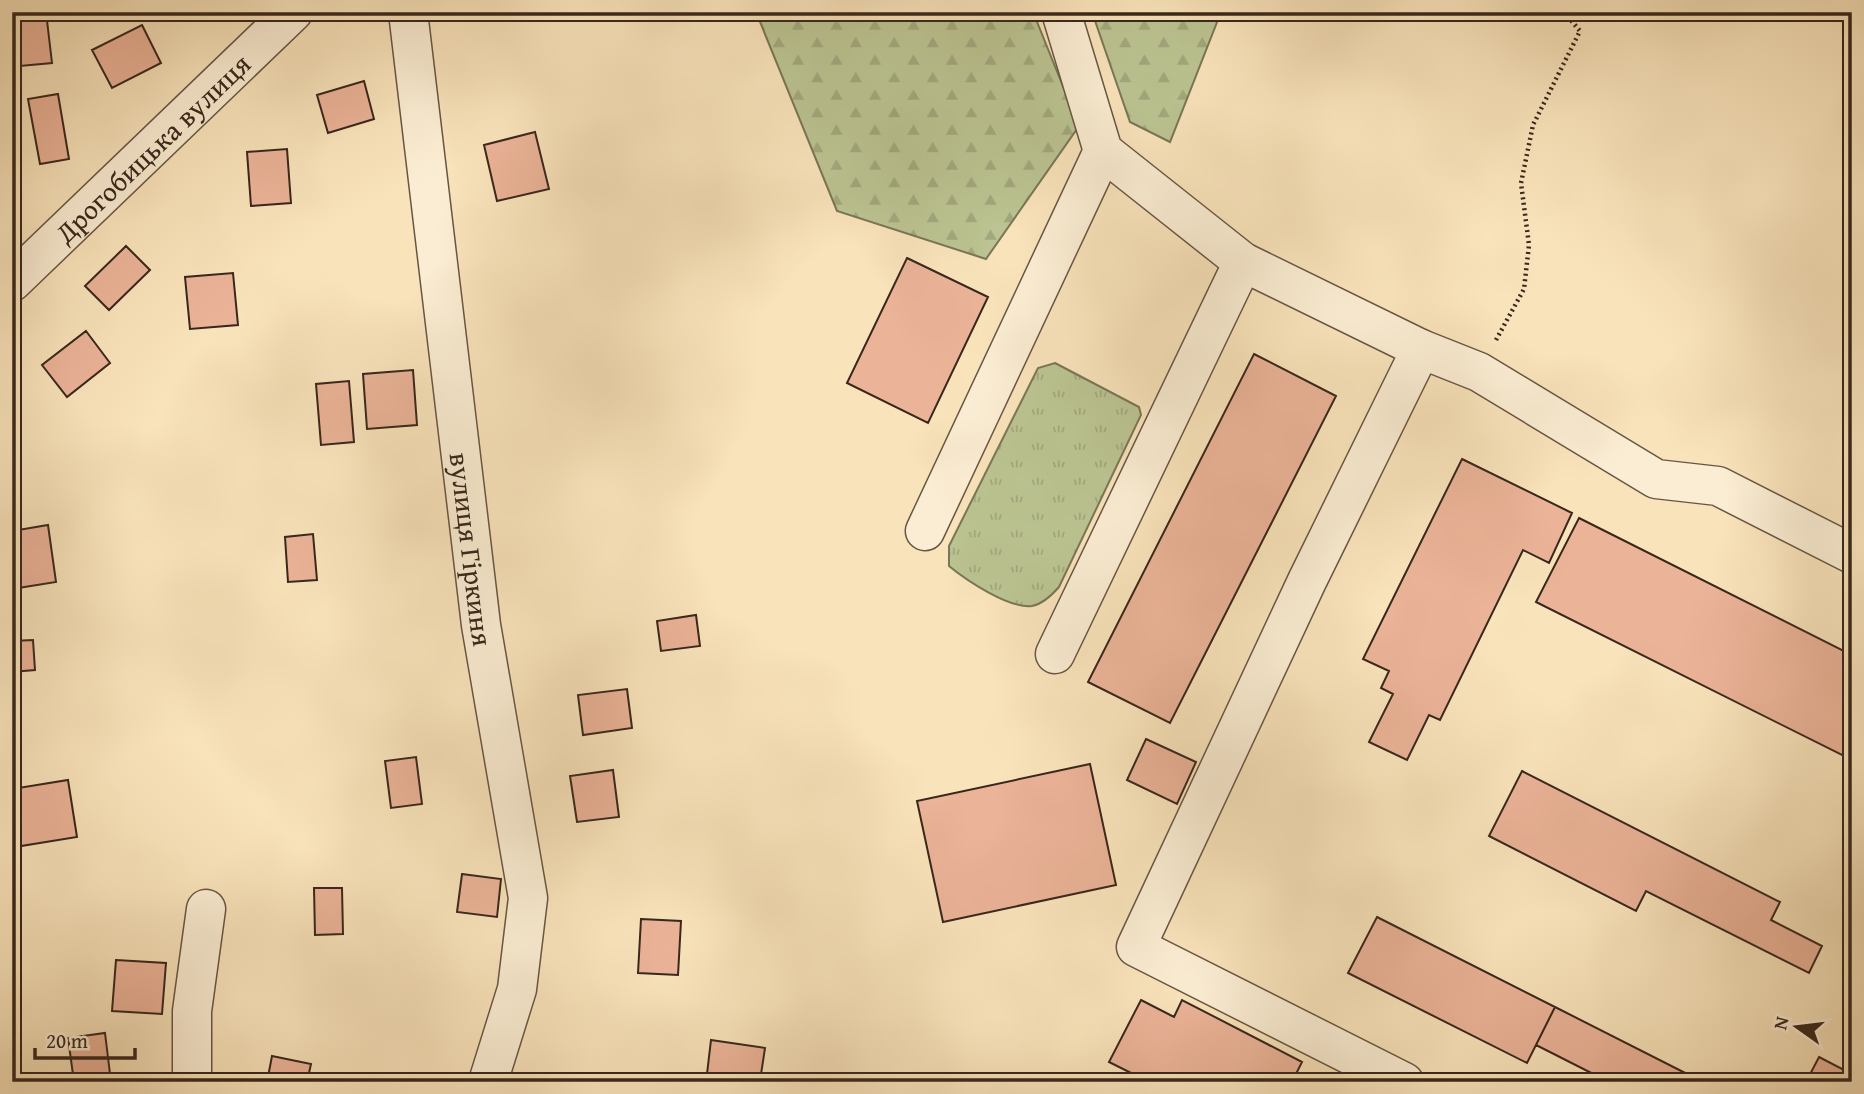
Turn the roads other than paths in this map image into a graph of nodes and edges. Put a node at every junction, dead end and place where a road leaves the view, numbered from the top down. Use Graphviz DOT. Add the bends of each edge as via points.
graph roads {
  1 [pos="293,12"];
  2 [pos="408,12"];
  3 [pos="1061,12"];
  4 [pos="1103,151"];
  5 [pos="1243,262"];
  6 [pos="12,282"];
  7 [pos="1420,349"];
  8 [pos="925,531"];
  9 [pos="1852,554"];
  10 [pos="1055,654"];
  11 [pos="206,909"];
  12 [pos="192,1082"];
  13 [pos="488,1082"];
  14 [pos="1404,1082"];
  1 -- 6 [label="street, Дрогобицька вулиця"];
  2 -- 13 [label="street, вулиця Гіркиня" via="481,625 527,898 517,989"];
  3 -- 4 [label="street"];
  4 -- 5 [label="street"];
  4 -- 8 [label="street"];
  5 -- 7 [label="street"];
  5 -- 10 [label="street"];
  7 -- 9 [label="street" via="1479,372 1656,479 1718,486"];
  7 -- 14 [label="street" via="1136,947"];
  11 -- 12 [label="street" via="192,1011"];
}
